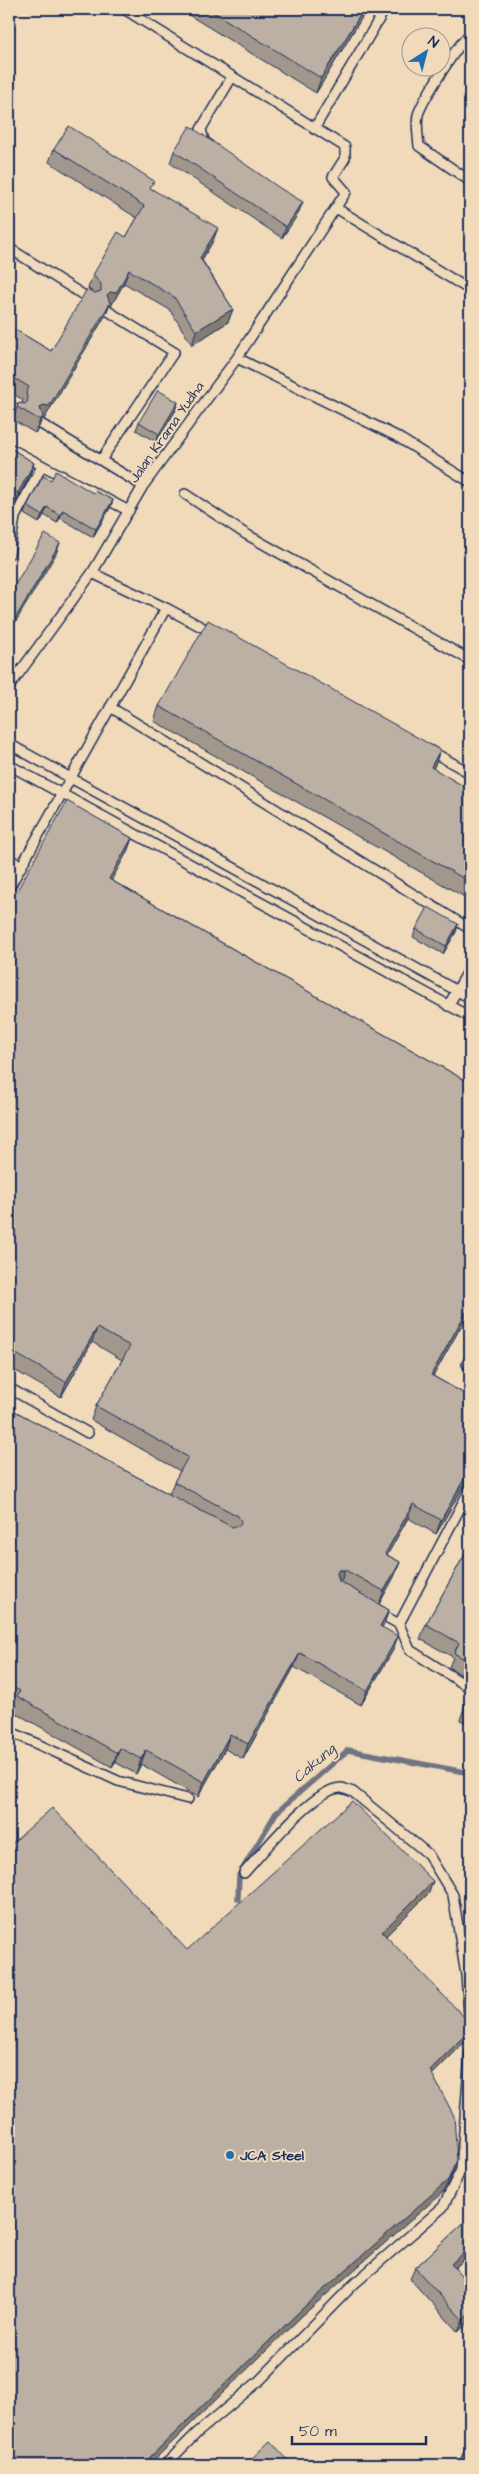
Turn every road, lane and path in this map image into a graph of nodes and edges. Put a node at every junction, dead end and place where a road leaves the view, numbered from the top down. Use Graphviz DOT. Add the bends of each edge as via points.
graph roads {
  1 [pos="124,9"];
  2 [pos="385,9"];
  3 [pos="470,35"];
  4 [pos="232,77"];
  5 [pos="314,129"];
  6 [pos="220,152"];
  7 [pos="470,181"];
  8 [pos="336,208"];
  9 [pos="9,248"];
  10 [pos="470,290"];
  11 [pos="91,300"];
  12 [pos="108,311"];
  13 [pos="237,358"];
  14 [pos="9,405"];
  15 [pos="18,410"];
  16 [pos="41,424"];
  17 [pos="9,448"];
  18 [pos="101,460"];
  19 [pos="42,466"];
  20 [pos="470,482"];
  21 [pos="143,486"];
  22 [pos="185,494"];
  23 [pos="129,511"];
  24 [pos="9,554"];
  25 [pos="92,573"];
  26 [pos="166,608"];
  27 [pos="218,636"];
  28 [pos="470,660"];
  29 [pos="9,687"];
  30 [pos="110,707"];
  31 [pos="9,744"];
  32 [pos="418,744"];
  33 [pos="9,765"];
  34 [pos="470,773"];
  35 [pos="71,777"];
  36 [pos="61,792"];
  37 [pos="9,859"];
  38 [pos="22,866"];
  39 [pos="9,888"];
  40 [pos="470,929"];
  41 [pos="469,973"];
  42 [pos="457,991"];
  43 [pos="470,998"];
  44 [pos="448,1006"];
  45 [pos="470,1017"];
  46 [pos="9,1388"];
  47 [pos="88,1433"];
  48 [pos="470,1489"];
  49 [pos="368,1607"];
  50 [pos="399,1624"];
  51 [pos="470,1688"];
  52 [pos="9,1731"];
  53 [pos="188,1799"];
  54 [pos="244,1873"];
  55 [pos="470,2027"];
  56 [pos="470,2053"];
  57 [pos="470,2450"];
  58 [pos="165,2465"];
  59 [pos="464,2465"];
  1 -- 4 [label="lane"];
  2 -- 5 [label="lane"];
  3 -- 7 [label="lane" via="457,47 418,113 417,128 419,146"];
  4 -- 5 [label="lane"];
  4 -- 6 [label="lane" via="202,129 204,141"];
  5 -- 8 [label="lane, Jalan Krama Yudha" via="344,147 345,158 333,177 346,194"];
  8 -- 10 [label="lane"];
  8 -- 13 [label="lane, Jalan Krama Yudha"];
  9 -- 11 [label="lane"];
  12 -- 18 [label="lane" via="174,352"];
  13 -- 20 [label="lane" via="396,436"];
  13 -- 21 [label="lane, Jalan Krama Yudha"];
  14 -- 15 [label="lane"];
  16 -- 18 [label="lane"];
  17 -- 19 [label="lane"];
  18 -- 21 [label="lane"];
  19 -- 23 [label="lane"];
  19 -- 24 [label="lane" via="15,517"];
  21 -- 23 [label="lane, Jalan Krama Yudha"];
  22 -- 28 [label="lane" via="244,534"];
  23 -- 25 [label="lane, Jalan Krama Yudha"];
  25 -- 26 [label="lane"];
  25 -- 29 [label="lane, Jalan Krama Yudha"];
  26 -- 27 [label="lane"];
  26 -- 30 [label="lane"];
  30 -- 35 [label="lane"];
  30 -- 40 [label="lane"];
  31 -- 35 [label="lane"];
  32 -- 34 [label="lane"];
  33 -- 36 [label="lane"];
  35 -- 36 [label="lane"];
  35 -- 42 [label="lane"];
  36 -- 38 [label="lane"];
  36 -- 44 [label="lane"];
  37 -- 38 [label="lane"];
  38 -- 39 [label="lane"];
  41 -- 42 [label="lane"];
  42 -- 43 [label="lane"];
  42 -- 44 [label="lane"];
  44 -- 45 [label="lane"];
  46 -- 47 [label="lane"];
  48 -- 50 [label="lane"];
  49 -- 50 [label="lane"];
  50 -- 51 [label="lane" via="410,1650"];
  52 -- 53 [label="lane" via="118,1781"];
  54 -- 55 [label="lane" via="313,1800 342,1788 353,1792 428,1854 453,1895 466,1975"];
  56 -- 58 [label="lane" via="461,2170 442,2207 354,2284 259,2380"];
  57 -- 59 [label="lane"];
}
